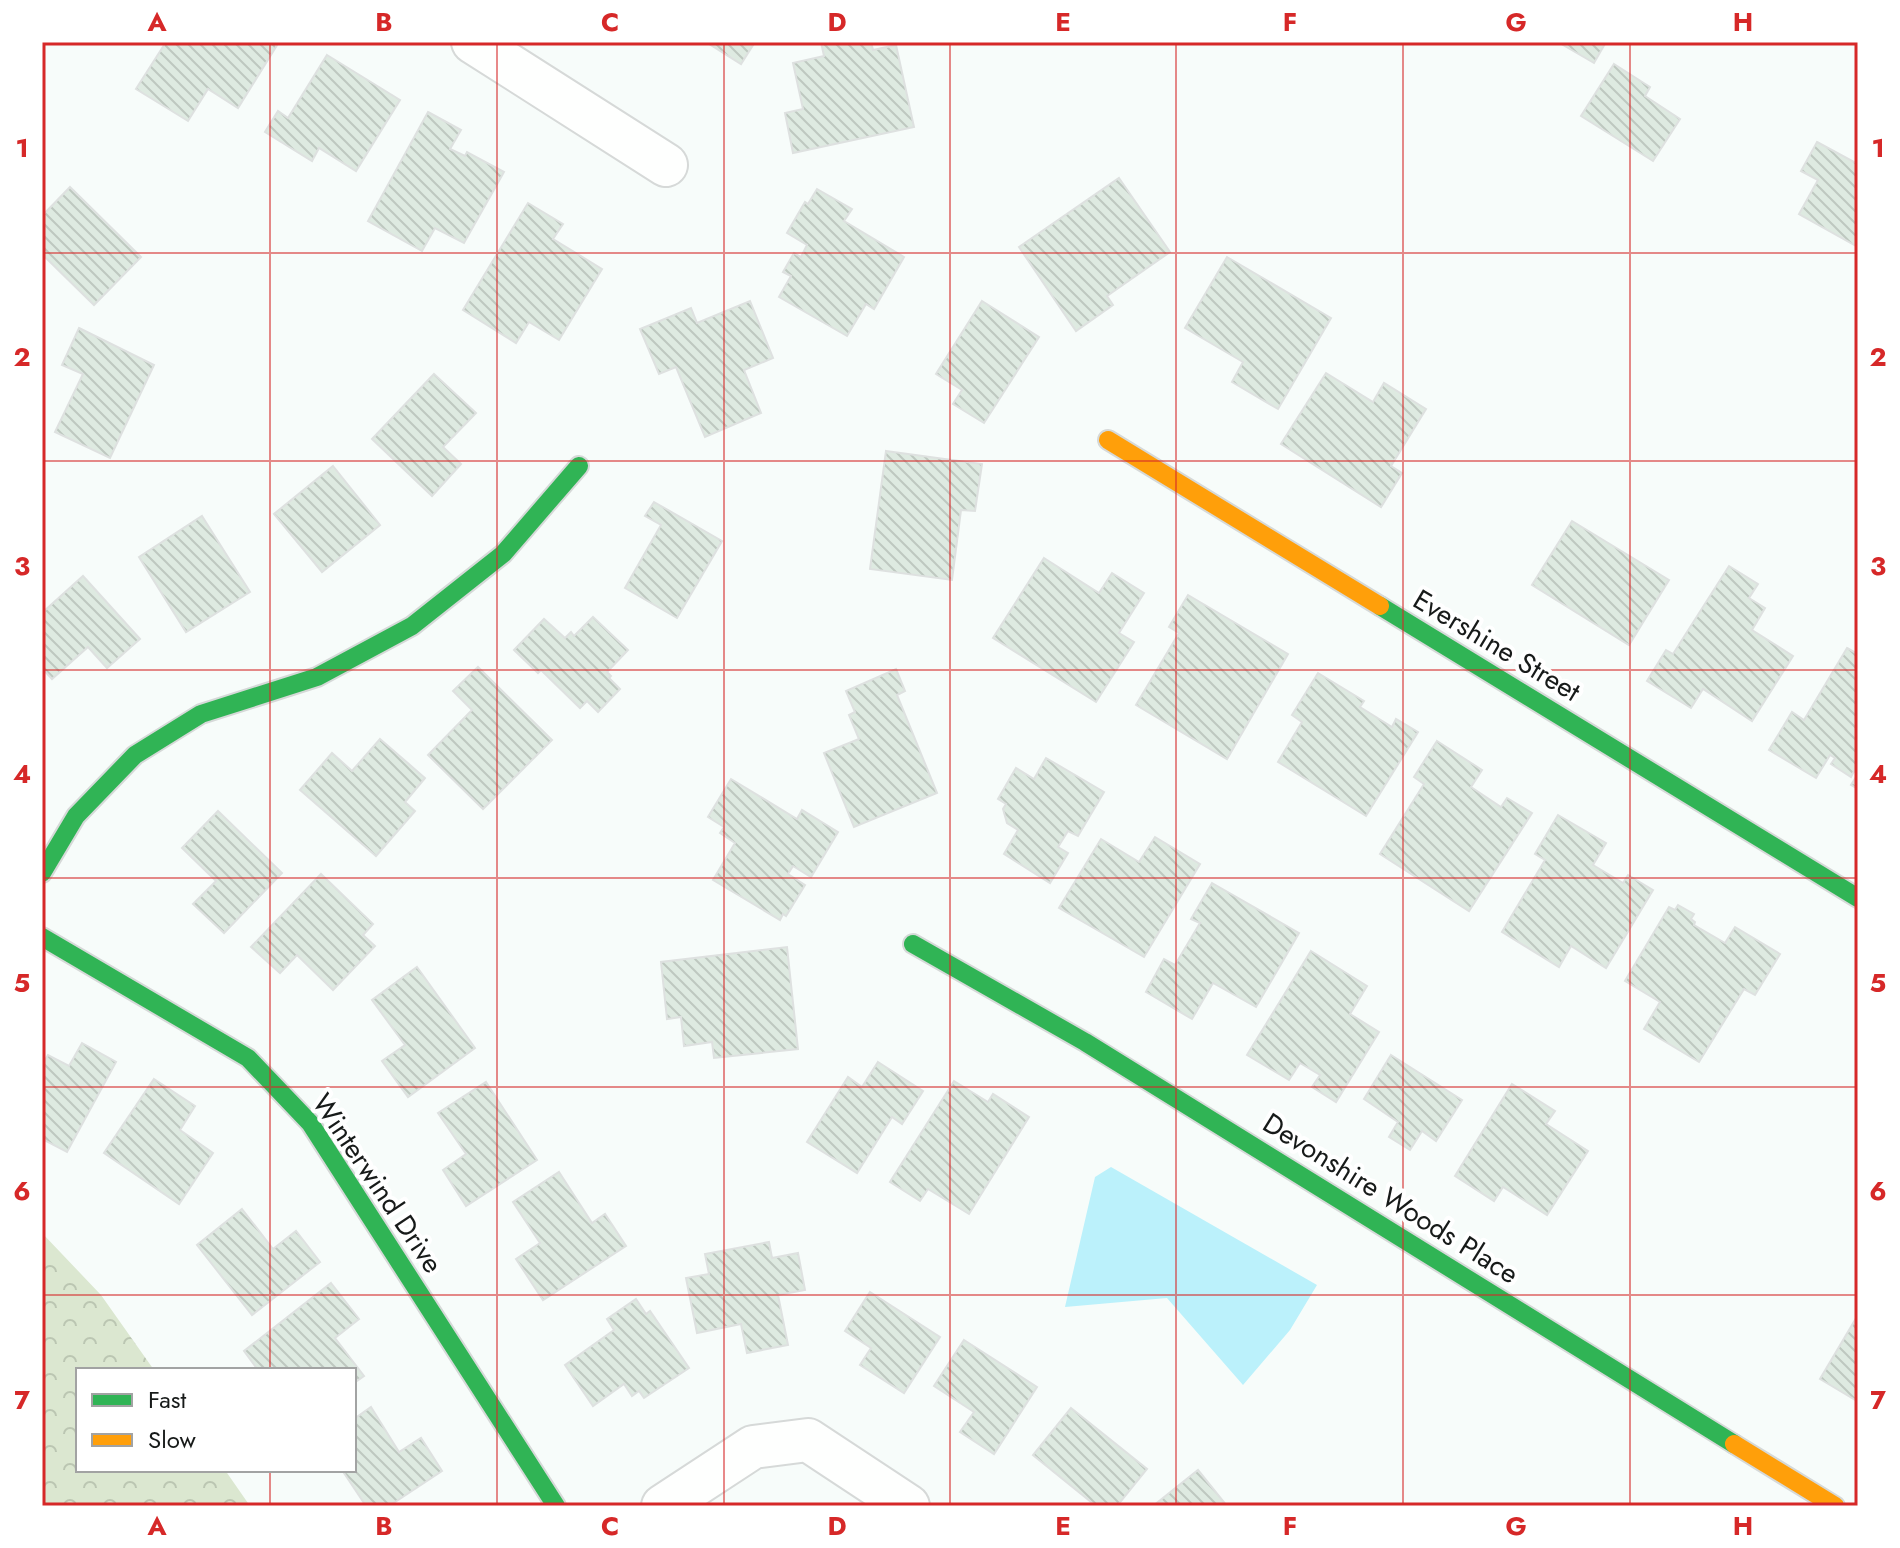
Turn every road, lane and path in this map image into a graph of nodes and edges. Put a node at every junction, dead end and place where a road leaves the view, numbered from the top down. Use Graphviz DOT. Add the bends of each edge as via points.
graph roads {
  1 [pos="473,42"];
  2 [pos="666,165"];
  3 [pos="1108,440"];
  4 [pos="579,466"];
  5 [pos="42,873"];
  6 [pos="1858,898"];
  7 [pos="42,937"];
  8 [pos="913,944"];
  9 [pos="556,1506"];
  10 [pos="663,1506"];
  11 [pos="908,1506"];
  12 [pos="1835,1506"];
  1 -- 2 [label="street"];
  3 -- 6 [label="street, Evershine Street"];
  4 -- 5 [label="street" via="503,554 412,626 317,677 201,714 135,755 76,816"];
  7 -- 9 [label="street, Winterwind Drive" via="248,1058 310,1123"];
  8 -- 12 [label="street, Devonshire Woods Place" via="1085,1042"];
  10 -- 11 [label="street" via="753,1447 808,1440"];
}
